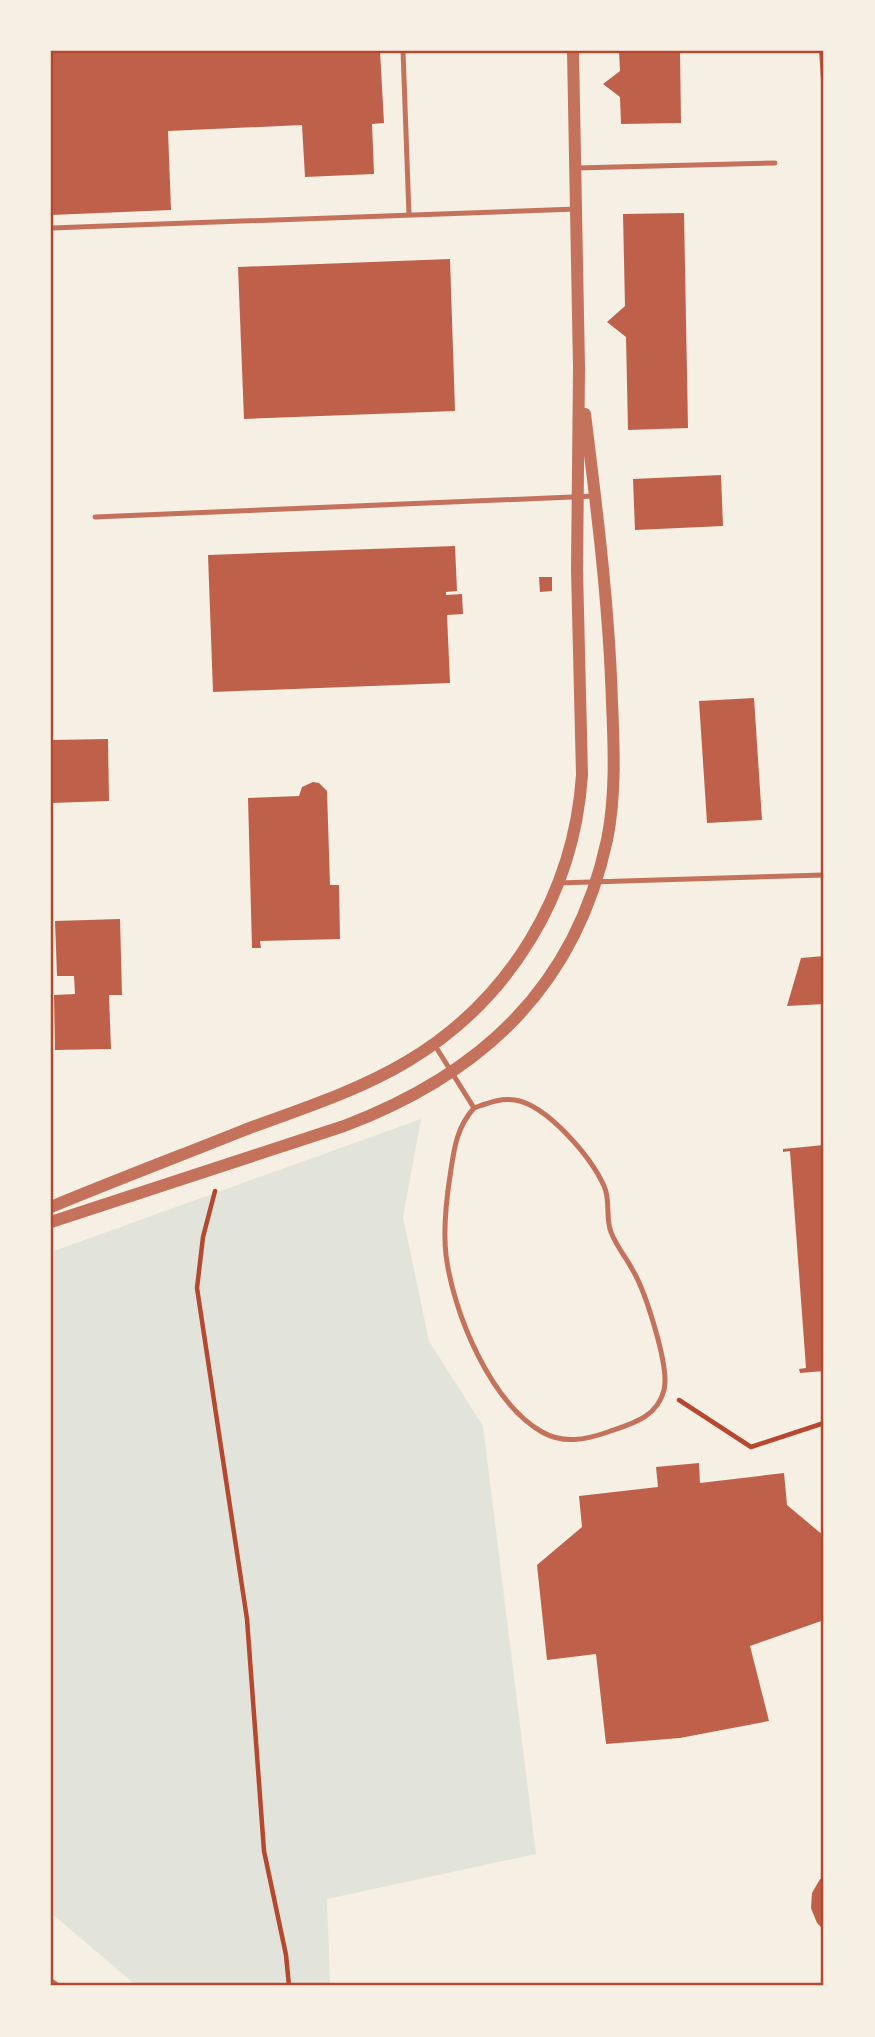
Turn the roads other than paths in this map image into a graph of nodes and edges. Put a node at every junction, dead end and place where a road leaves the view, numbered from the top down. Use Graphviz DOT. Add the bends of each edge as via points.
graph roads {
  1 [pos="403,51"];
  2 [pos="573,51"];
  3 [pos="775,163"];
  4 [pos="576,168"];
  5 [pos="577,209"];
  6 [pos="408,215"];
  7 [pos="51,228"];
  8 [pos="579,368"];
  9 [pos="577,496"];
  10 [pos="595,496"];
  11 [pos="95,517"];
  12 [pos="824,875"];
  13 [pos="558,883"];
  14 [pos="594,883"];
  15 [pos="435,1044"];
  16 [pos="452,1072"];
  17 [pos="474,1108"];
  18 [pos="51,1207"];
  19 [pos="51,1222"];
  1 -- 6 [label="lane"];
  2 -- 4 [label="street"];
  3 -- 4 [label="lane"];
  4 -- 5 [label="street"];
  5 -- 6 [label="lane"];
  5 -- 8 [label="street"];
  6 -- 7 [label="lane"];
  8 -- 9 [label="street"];
  8 -- 10 [label="street"];
  9 -- 10 [label="lane"];
  9 -- 11 [label="lane"];
  9 -- 13 [label="street" via="582,775 576,826"];
  10 -- 14 [label="street" via="607,595 614,744 607,839"];
  12 -- 14 [label="lane"];
  13 -- 14 [label="lane"];
  13 -- 15 [label="street" via="520,960 483,1003"];
  14 -- 16 [label="street" via="571,940 541,990 500,1035"];
  15 -- 16 [label="lane"];
  15 -- 18 [label="street" via="351,1089"];
  16 -- 17 [label="lane"];
  16 -- 19 [label="street" via="366,1117"];
  17 -- 17 [label="lane" via="457,1136 445,1243 467,1331 495,1382 533,1427 563,1440 598,1435 649,1415 664,1390 663,1360 639,1282 611,1233 604,1186 561,1129 532,1106 499,1100"];
}
